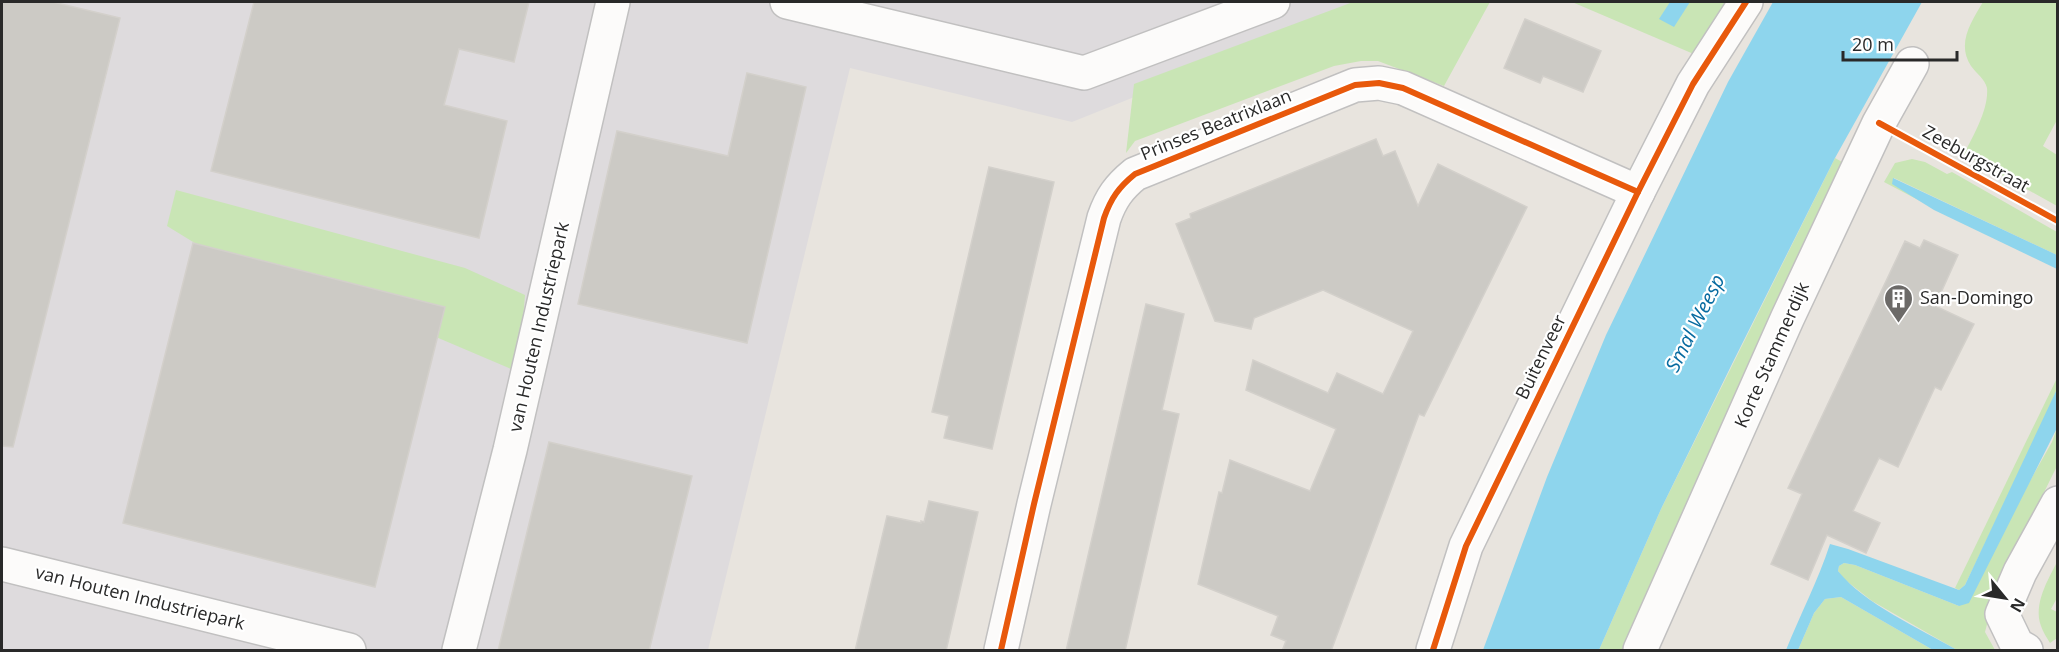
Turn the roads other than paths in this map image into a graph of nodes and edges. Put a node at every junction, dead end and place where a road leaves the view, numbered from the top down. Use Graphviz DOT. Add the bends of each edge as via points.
graph roads {
  1 [pos="613,2"];
  2 [pos="787,2"];
  3 [pos="1273,2"];
  4 [pos="1746,2"];
  5 [pos="1912,64"];
  6 [pos="1638,192"];
  7 [pos="2058,503"];
  8 [pos="2,564"];
  9 [pos="2022,648"];
  10 [pos="349,651"];
  11 [pos="459,651"];
  12 [pos="1001,651"];
  13 [pos="1433,651"];
  14 [pos="1640,651"];
  1 -- 11 [label="street, van Houten Industriepark" via="510,450"];
  2 -- 3 [label="street" via="1084,73"];
  4 -- 6 [label="street, Buitenveer" via="1693,84"];
  5 -- 14 [label="street, Korte Stammerdijk" via="1879,123 1787,319"];
  6 -- 12 [label="street, Prinses Beatrixlaan" via="1403,88 1379,83 1355,85 1135,174 1120,185 1104,218"];
  6 -- 13 [label="street, Buitenveer" via="1466,546"];
  7 -- 9 [label="street" via="2002,614"];
  8 -- 10 [label="street, van Houten Industriepark"];
}
